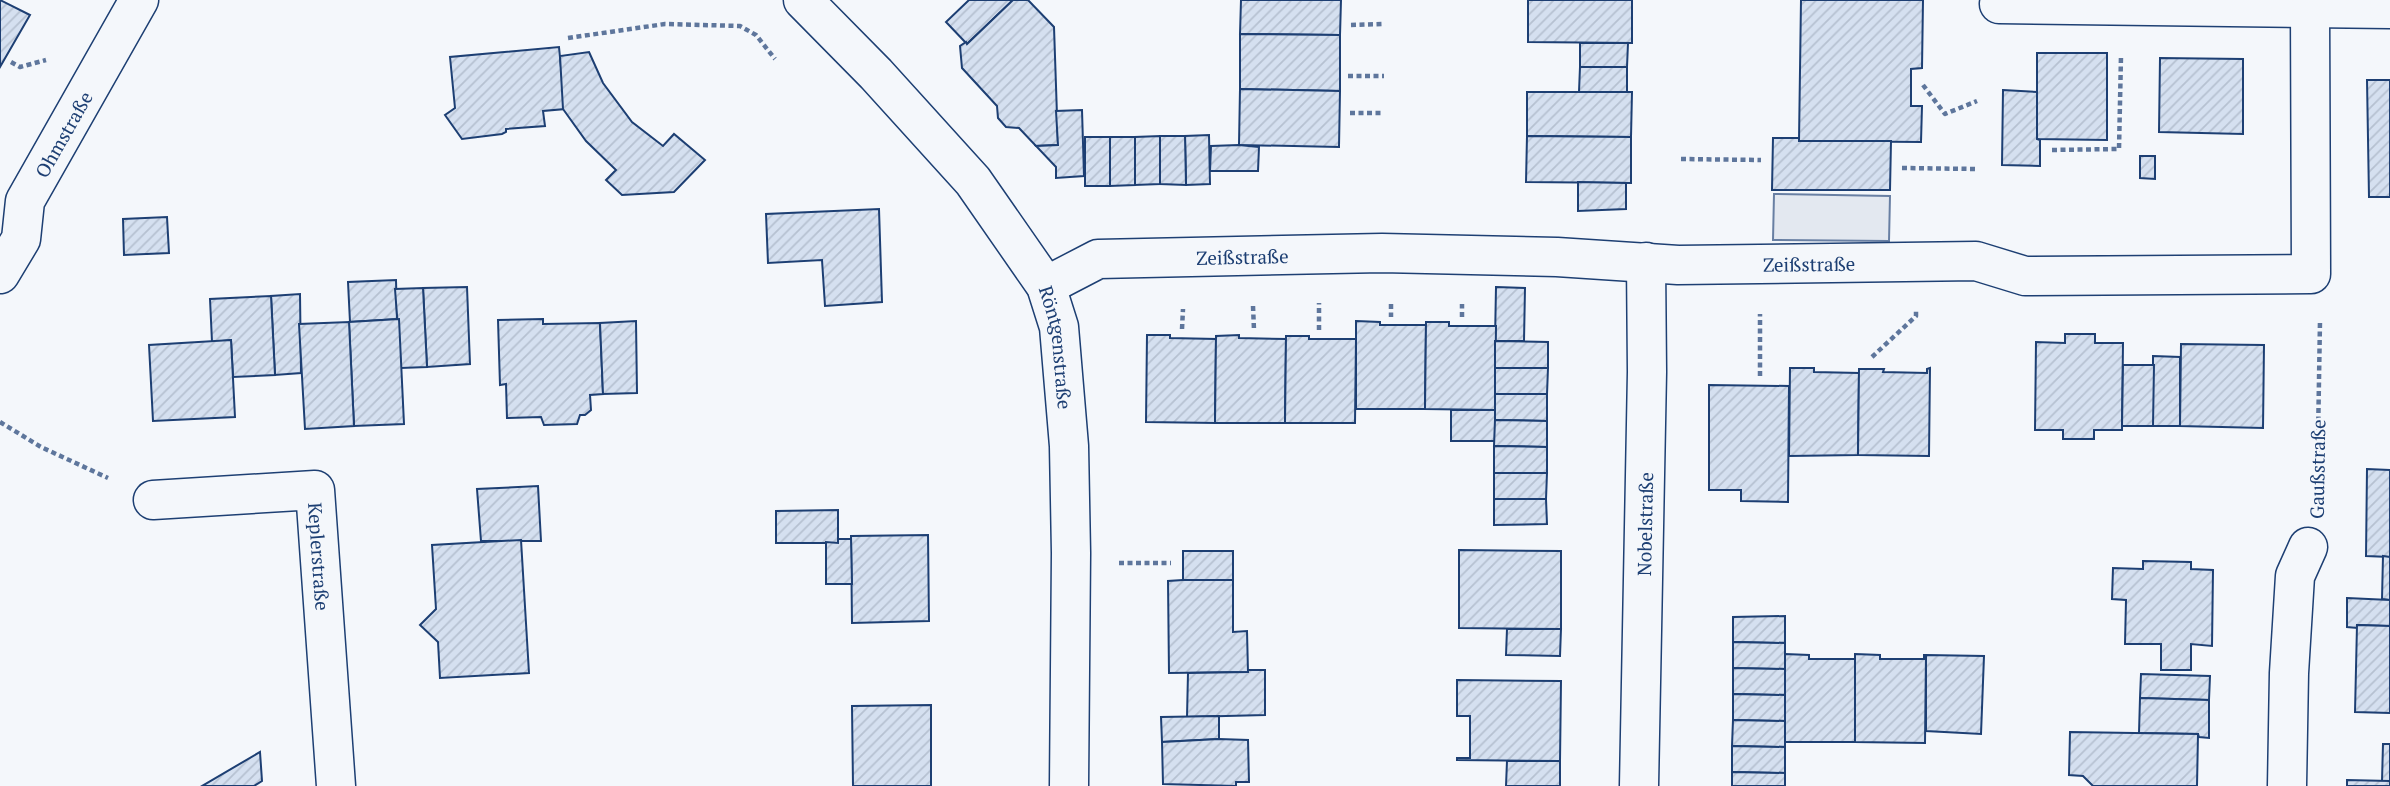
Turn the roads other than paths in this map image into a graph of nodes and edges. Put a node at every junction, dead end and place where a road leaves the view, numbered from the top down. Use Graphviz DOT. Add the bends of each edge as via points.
graph roads {
  1 [pos="139,0"];
  2 [pos="803,0"];
  3 [pos="1999,4"];
  4 [pos="2310,8"];
  5 [pos="2390,9"];
  6 [pos="1646,262"];
  7 [pos="0,274"];
  8 [pos="1046,285"];
  9 [pos="153,500"];
  10 [pos="2308,547"];
  11 [pos="335,786"];
  12 [pos="1069,786"];
  13 [pos="1640,786"];
  14 [pos="2287,786"];
  1 -- 7 [label="street, Ohmstraße" via="25,201 21,239"];
  2 -- 8 [label="street, Röntgenstraße" via="973,181"];
  3 -- 4 [label="street"];
  4 -- 5 [label="street"];
  4 -- 6 [label="street, Zeißstraße" via="2311,274 2025,276 1976,261"];
  6 -- 8 [label="street, Zeißstraße" via="1382,253 1098,259"];
  6 -- 13 [label="street, Nobelstraße"];
  8 -- 12 [label="street, Röntgenstraße" via="1059,327 1069,446"];
  9 -- 11 [label="street, Keplerstraße" via="315,490"];
  10 -- 14 [label="street, Gaußstraße" via="2295,576"];
}
